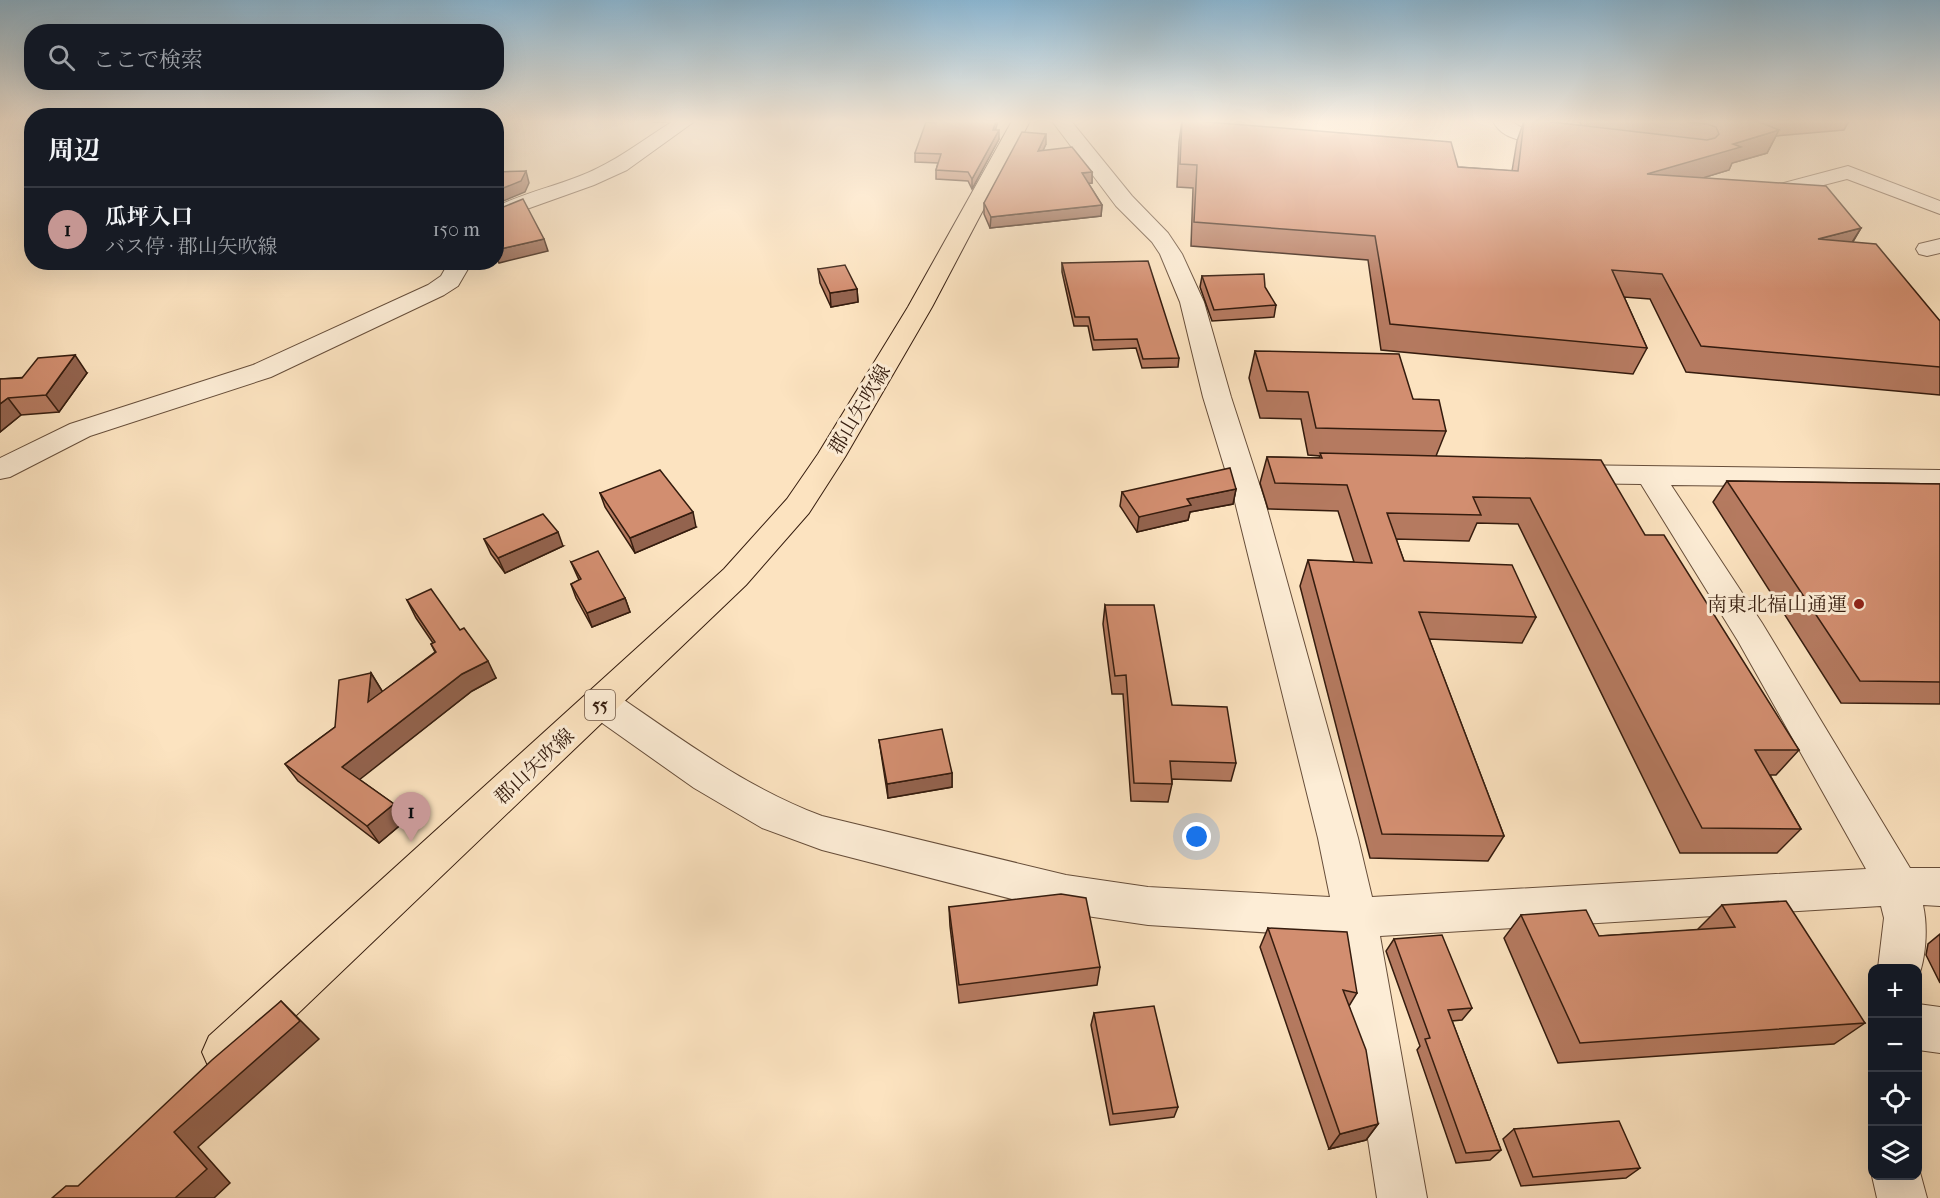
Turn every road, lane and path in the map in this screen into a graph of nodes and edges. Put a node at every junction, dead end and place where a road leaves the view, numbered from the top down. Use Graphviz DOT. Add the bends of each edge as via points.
graph roads {
  1 [pos="596,177"];
  2 [pos="991,177"];
  3 [pos="1104,177"];
  4 [pos="1829,177"];
  5 [pos="1861,177"];
  6 [pos="1751,197"];
  7 [pos="1940,208"];
  8 [pos="504,212"];
  9 [pos="456,270"];
  10 [pos="0,470"];
  11 [pos="1533,473"];
  12 [pos="1650,476"];
  13 [pos="1940,479"];
  14 [pos="601,703"];
  15 [pos="1898,886"];
  16 [pos="1940,887"];
  17 [pos="1355,918"];
  18 [pos="1900,964"];
  19 [pos="1922,1028"];
  20 [pos="1940,1030"];
  21 [pos="204,1071"];
  22 [pos="1898,1180"];
  23 [pos="1402,1198"];
  24 [pos="1902,1198"];
  1 -- 8 [label="street"];
  2 -- 14 [label="main road, 郡山矢吹線 / 55" via="920,308 798,506 735,577"];
  3 -- 17 [label="street" via="1171,254 1192,302 1217,397 1251,466"];
  4 -- 6 [label="street"];
  5 -- 7 [label="street"];
  9 -- 10 [label="street" via="450,281 436,290 262,371 80,430"];
  11 -- 12 [label="street"];
  12 -- 13 [label="street"];
  12 -- 15 [label="street" via="1750,632"];
  14 -- 17 [label="street" via="708,777 776,816 822,833 1066,894 1148,906"];
  14 -- 21 [label="main road, 郡山矢吹線 / 55"];
  15 -- 16 [label="street"];
  15 -- 17 [label="street"];
  15 -- 18 [label="street" via="1905,918"];
  17 -- 23 [label="street"];
  19 -- 20 [label="street"];
  22 -- 24 [label="street"];
}
